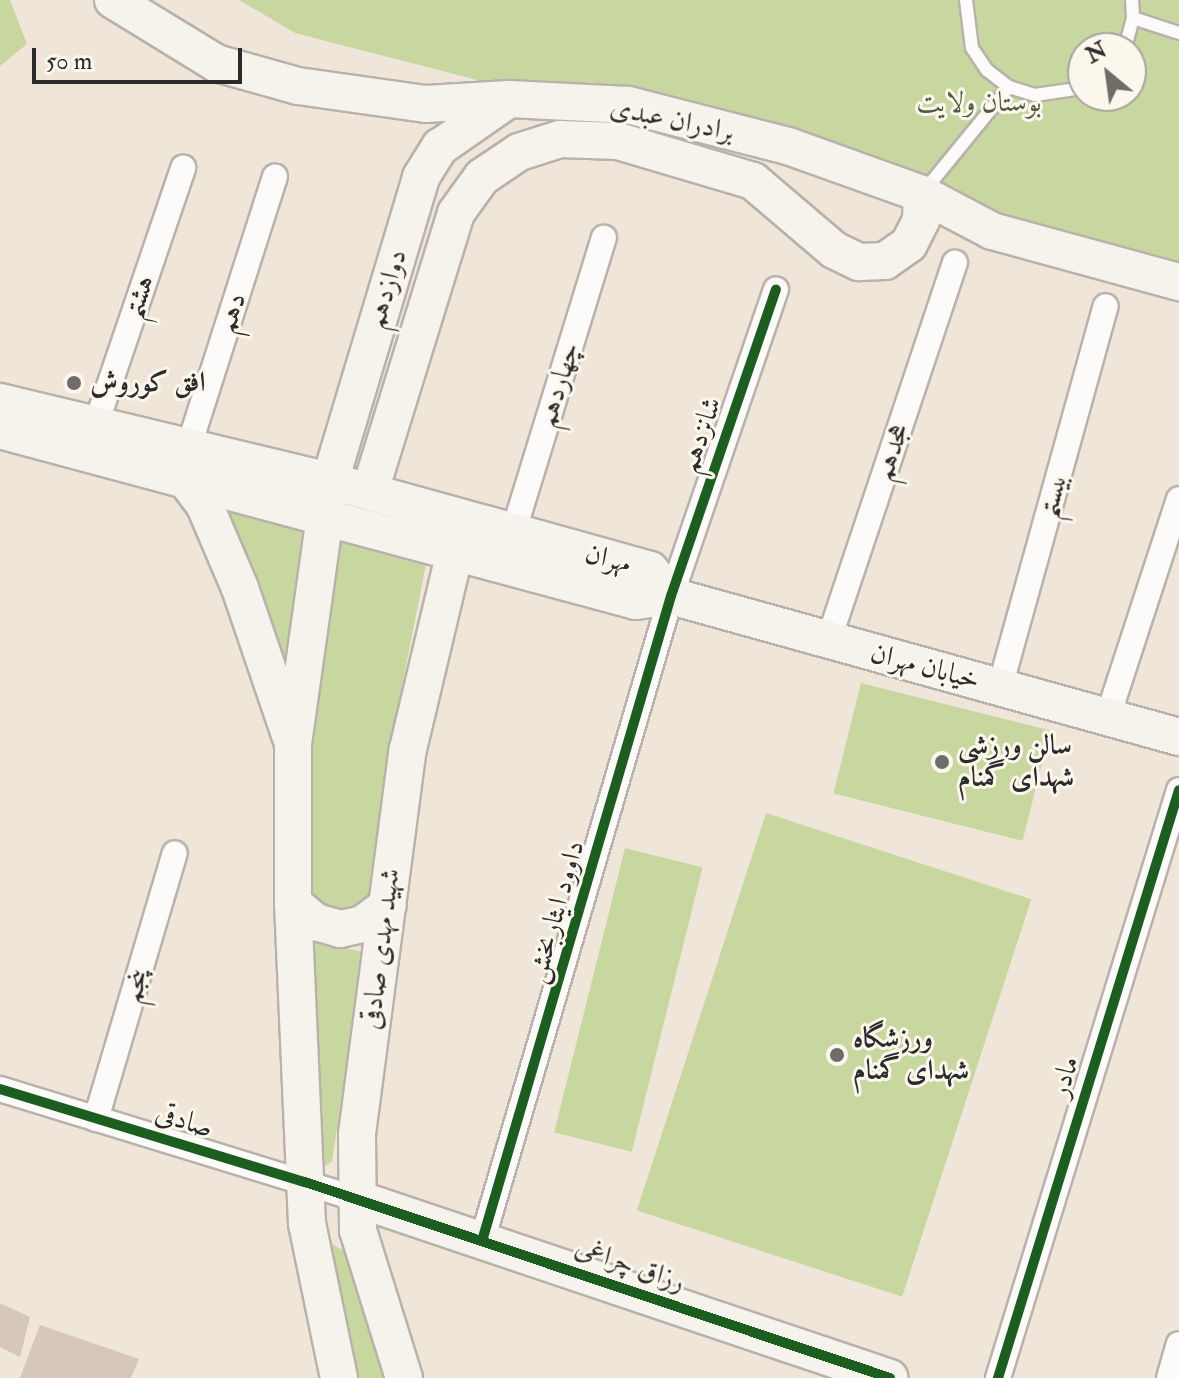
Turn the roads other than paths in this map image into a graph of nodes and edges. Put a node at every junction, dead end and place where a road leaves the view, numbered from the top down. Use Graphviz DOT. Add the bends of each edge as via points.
graph roads {
  1 [pos="113,0"];
  2 [pos="966,0"];
  3 [pos="1132,0"];
  4 [pos="1133,18"];
  5 [pos="1129,32"];
  6 [pos="1179,33"];
  7 [pos="1009,87"];
  8 [pos="1067,90"];
  9 [pos="509,99"];
  10 [pos="183,168"];
  11 [pos="275,177"];
  12 [pos="922,194"];
  13 [pos="604,238"];
  14 [pos="955,263"];
  15 [pos="1179,282"];
  16 [pos="776,290"];
  17 [pos="1106,306"];
  18 [pos="0,402"];
  19 [pos="95,427"];
  20 [pos="0,430"];
  21 [pos="187,464"];
  22 [pos="330,481"];
  23 [pos="370,491"];
  24 [pos="1179,499"];
  25 [pos="328,517"];
  26 [pos="513,533"];
  27 [pos="459,534"];
  28 [pos="1169,563"];
  29 [pos="671,596"];
  30 [pos="828,642"];
  31 [pos="1000,687"];
  32 [pos="1108,716"];
  33 [pos="1179,737"];
  34 [pos="293,744"];
  35 [pos="1179,790"];
  36 [pos="175,853"];
  37 [pos="293,903"];
  38 [pos="388,905"];
  39 [pos="0,1089"];
  40 [pos="96,1119"];
  41 [pos="305,1182"];
  42 [pos="355,1198"];
  43 [pos="482,1241"];
  44 [pos="1179,1344"];
  45 [pos="847,1371"];
  46 [pos="339,1378"];
  47 [pos="404,1378"];
  48 [pos="890,1378"];
  49 [pos="998,1378"];
  50 [pos="1169,1378"];
  1 -- 9 [label="main road, برادران عبدی" via="216,63 298,86 426,104"];
  2 -- 7 [label="lane" via="972,48 987,70"];
  3 -- 4 [label="lane"];
  4 -- 5 [label="lane"];
  4 -- 6 [label="lane"];
  7 -- 8 [label="lane" via="1035,95"];
  7 -- 12 [label="lane"];
  9 -- 12 [label="main road, برادران عبدی" via="628,105 788,146"];
  9 -- 22 [label="main road, دوازدهم" via="440,147 421,177"];
  10 -- 19 [label="street, هشتم"];
  11 -- 21 [label="street, دهم"];
  12 -- 15 [label="main road, برادران عبدی" via="992,231"];
  12 -- 23 [label="main road" via="921,220 909,244 885,261 859,262 834,250 753,181 618,141 560,139 519,152 482,177 456,213"];
  13 -- 26 [label="street, چهاردهم"];
  14 -- 30 [label="street, هجدهم"];
  16 -- 29 [label="street, شانزدهم"];
  17 -- 31 [label="street, بیستم"];
  18 -- 19 [label="main road, مهران"];
  19 -- 21 [label="main road, مهران"];
  20 -- 21 [label="main road, مهران"];
  21 -- 22 [label="main road, مهران"];
  21 -- 25 [label="main road, مهران"];
  21 -- 34 [label="main road" via="240,588"];
  22 -- 23 [label="main road, مهران"];
  22 -- 25 [label="main road, دوازدهم"];
  23 -- 27 [label="main road, مهران"];
  24 -- 28 [label="street"];
  25 -- 27 [label="main road, مهران"];
  25 -- 34 [label="main road"];
  26 -- 27 [label="main road, مهران"];
  26 -- 29 [label="main road, مهران" via="650,570"];
  27 -- 29 [label="main road, مهران" via="636,601"];
  27 -- 38 [label="main road, شهید مهدی صادقی" via="408,749"];
  28 -- 32 [label="street"];
  29 -- 30 [label="main road, خیابان مهران"];
  29 -- 43 [label="street, داوود ایثاربخش"];
  30 -- 31 [label="main road, خیابان مهران"];
  31 -- 32 [label="main road, خیابان مهران"];
  32 -- 33 [label="main road, خیابان مهران"];
  34 -- 37 [label="main road"];
  35 -- 49 [label="street, مادر"];
  36 -- 40 [label="street, پنجم"];
  37 -- 38 [label="main road" via="316,922 340,929 363,924"];
  37 -- 41 [label="main road"];
  38 -- 42 [label="main road, شهید مهدی صادقی" via="357,1134"];
  39 -- 40 [label="street, صادقی"];
  40 -- 41 [label="street, صادقی"];
  41 -- 42 [label="street, صادقی"];
  41 -- 46 [label="main road" via="315,1278"];
  42 -- 43 [label="main road, رزاق چراغی"];
  42 -- 47 [label="main road, شهید مهدی صادقی" via="367,1266"];
  43 -- 45 [label="main road, رزاق چراغی"];
  44 -- 50 [label="street"];
  45 -- 48 [label="main road, رزاق چراغی"];
}
